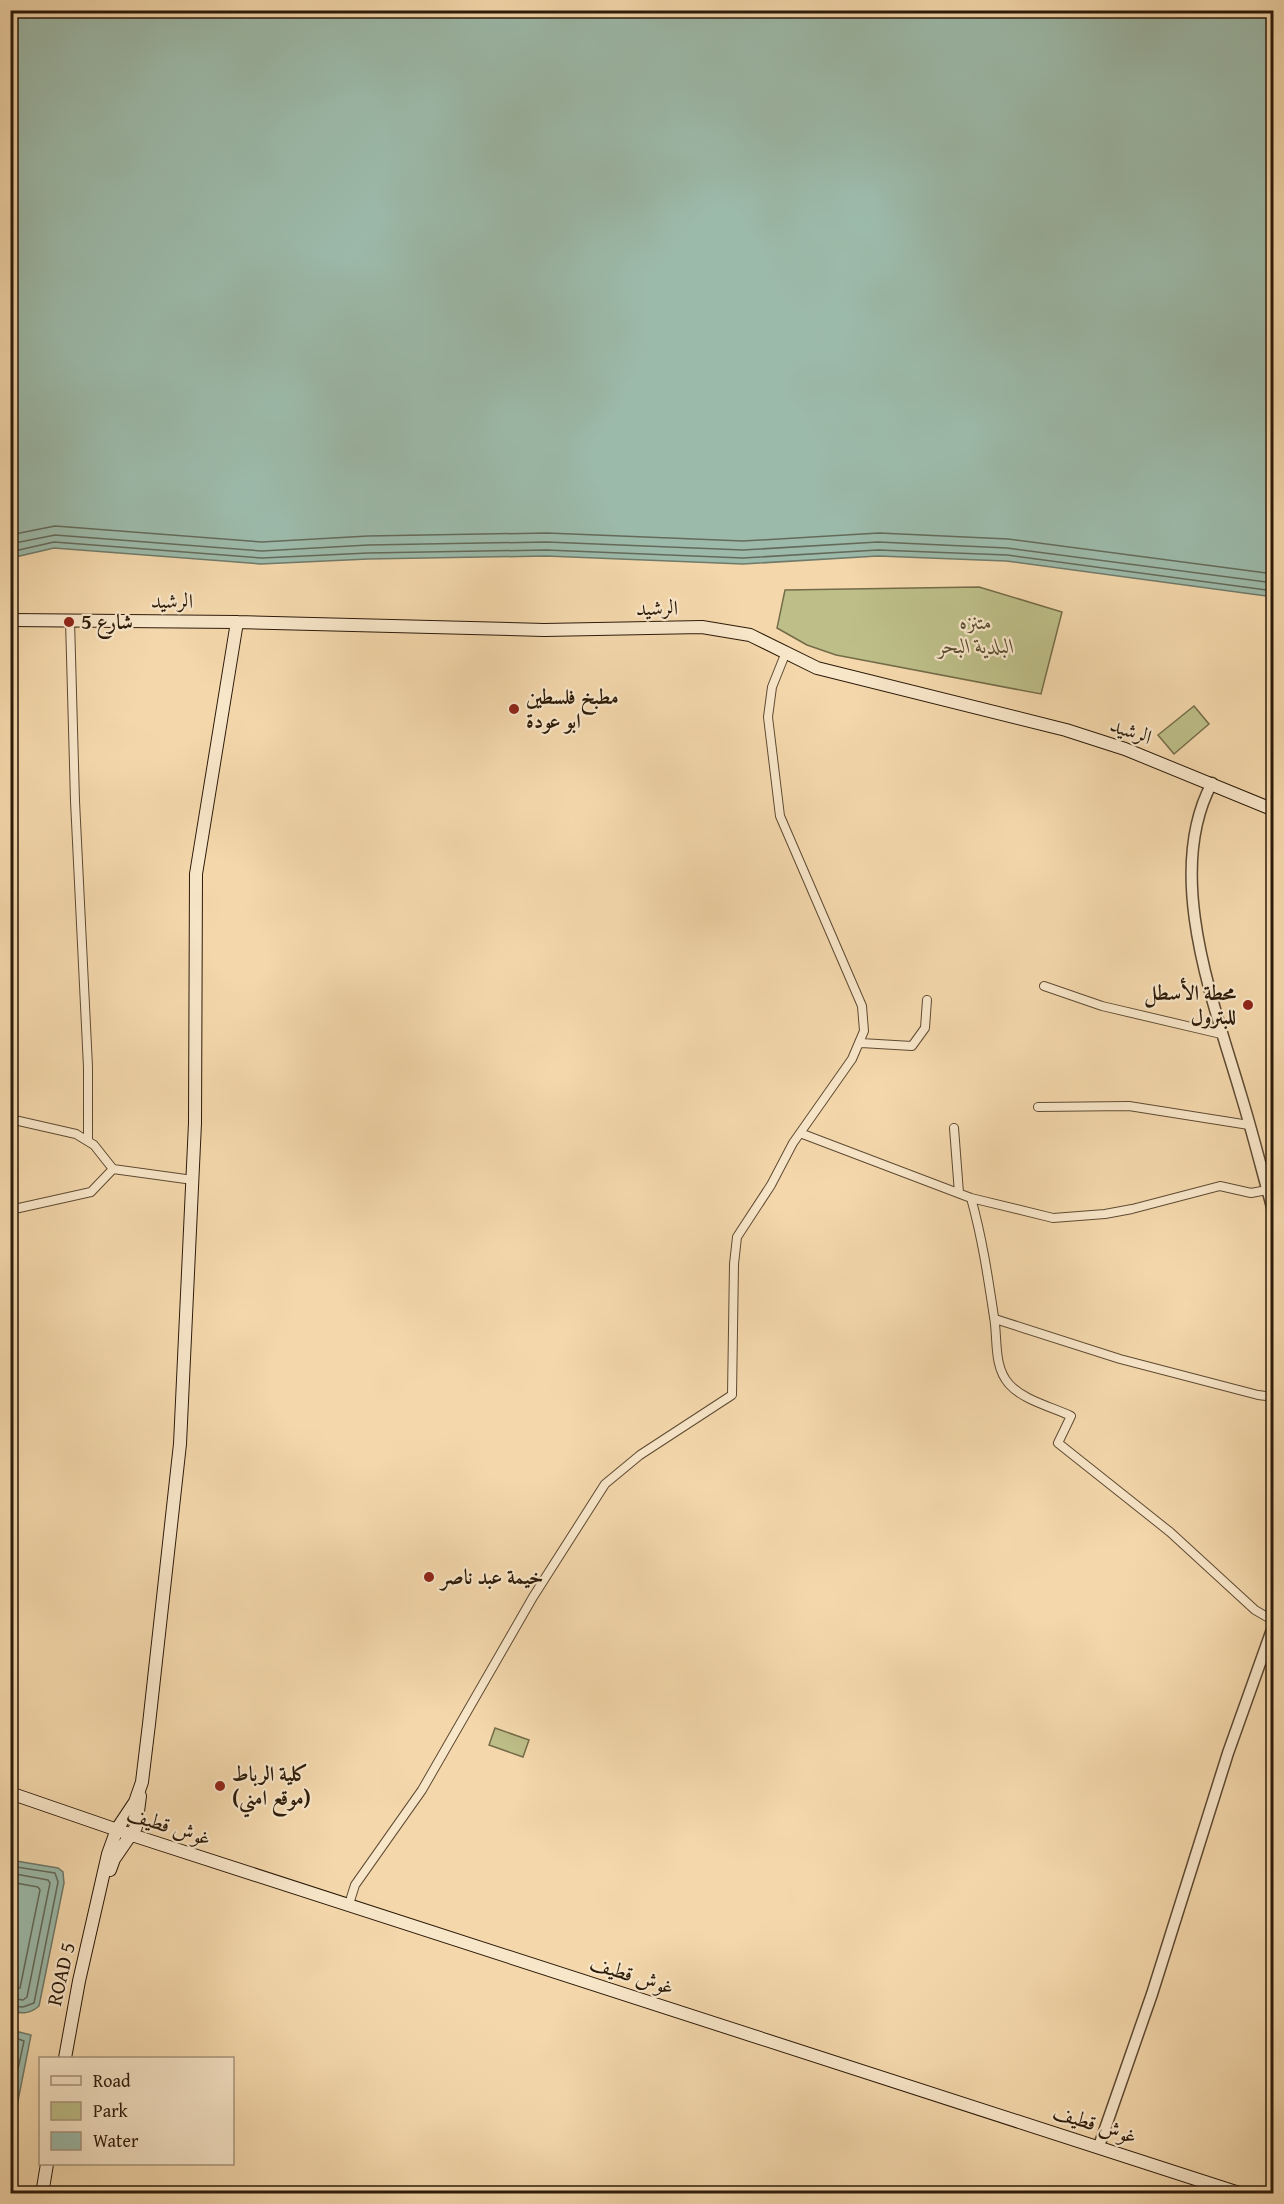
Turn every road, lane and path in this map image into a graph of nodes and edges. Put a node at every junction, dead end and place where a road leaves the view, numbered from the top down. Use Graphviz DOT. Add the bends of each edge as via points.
graph roads {
  1 [pos="10,620"];
  2 [pos="70,620"];
  3 [pos="237,622"];
  4 [pos="786,652"];
  5 [pos="1212,783"];
  6 [pos="1274,810"];
  7 [pos="1044,986"];
  8 [pos="927,1000"];
  9 [pos="1221,1034"];
  10 [pos="861,1043"];
  11 [pos="1038,1107"];
  12 [pos="10,1119"];
  13 [pos="1249,1125"];
  14 [pos="954,1128"];
  15 [pos="800,1133"];
  16 [pos="88,1140"];
  17 [pos="113,1169"];
  18 [pos="193,1180"];
  19 [pos="1267,1190"];
  20 [pos="959,1193"];
  21 [pos="971,1198"];
  22 [pos="10,1210"];
  23 [pos="1274,1214"];
  24 [pos="995,1319"];
  25 [pos="1274,1397"];
  26 [pos="1274,1623"];
  27 [pos="142,1782"];
  28 [pos="10,1792"];
  29 [pos="117,1829"];
  30 [pos="132,1835"];
  31 [pos="100,1899"];
  32 [pos="349,1904"];
  33 [pos="65,2057"];
  34 [pos="1099,2146"];
  35 [pos="47,2165"];
  36 [pos="42,2193"];
  37 [pos="1242,2193"];
  1 -- 2 [label="main road, الرشيد"];
  2 -- 3 [label="main road, الرشيد"];
  2 -- 16 [label="street"];
  3 -- 4 [label="main road, الرشيد" via="544,630 702,627 750,635"];
  3 -- 18 [label="main road" via="196,873"];
  4 -- 5 [label="main road, الرشيد" via="816,668 1066,730"];
  4 -- 10 [label="street" via="772,687 768,717 780,816 862,1005"];
  5 -- 6 [label="main road, الرشيد"];
  5 -- 9 [label="street" via="1200,808 1191,878 1199,937"];
  7 -- 9 [label="street" via="1102,1006"];
  8 -- 10 [label="street" via="925,1028 912,1046"];
  9 -- 13 [label="street"];
  10 -- 15 [label="street" via="841,1078"];
  11 -- 13 [label="street" via="1110,1104"];
  12 -- 16 [label="street"];
  13 -- 19 [label="street"];
  14 -- 20 [label="street"];
  15 -- 20 [label="street"];
  15 -- 32 [label="street" via="737,1237 732,1395 640,1455 605,1484 533,1598 422,1790 355,1886"];
  16 -- 17 [label="street"];
  17 -- 18 [label="street"];
  17 -- 22 [label="street" via="91,1192"];
  18 -- 27 [label="main road" via="179,1455"];
  19 -- 21 [label="street" via="1251,1193 1220,1186 1132,1209 1053,1218"];
  19 -- 23 [label="street"];
  20 -- 21 [label="street"];
  21 -- 24 [label="street"];
  24 -- 25 [label="street" via="1120,1359"];
  24 -- 26 [label="street" via="999,1361 1008,1383 1071,1416 1058,1443 1170,1532"];
  26 -- 34 [label="street"];
  27 -- 29 [label="main road" via="135,1802"];
  27 -- 30 [label="main road"];
  28 -- 29 [label="main road, غوش قطيف"];
  29 -- 30 [label="main road, غوش قطيف"];
  29 -- 31 [label="main road"];
  30 -- 31 [label="main road" via="114,1859"];
  30 -- 32 [label="main road, غوش قطيف"];
  31 -- 33 [label="main road, ROAD 5"];
  32 -- 34 [label="main road, غوش قطيف"];
  34 -- 37 [label="main road, غوش قطيف"];
  35 -- 36 [label="main road"];
}
